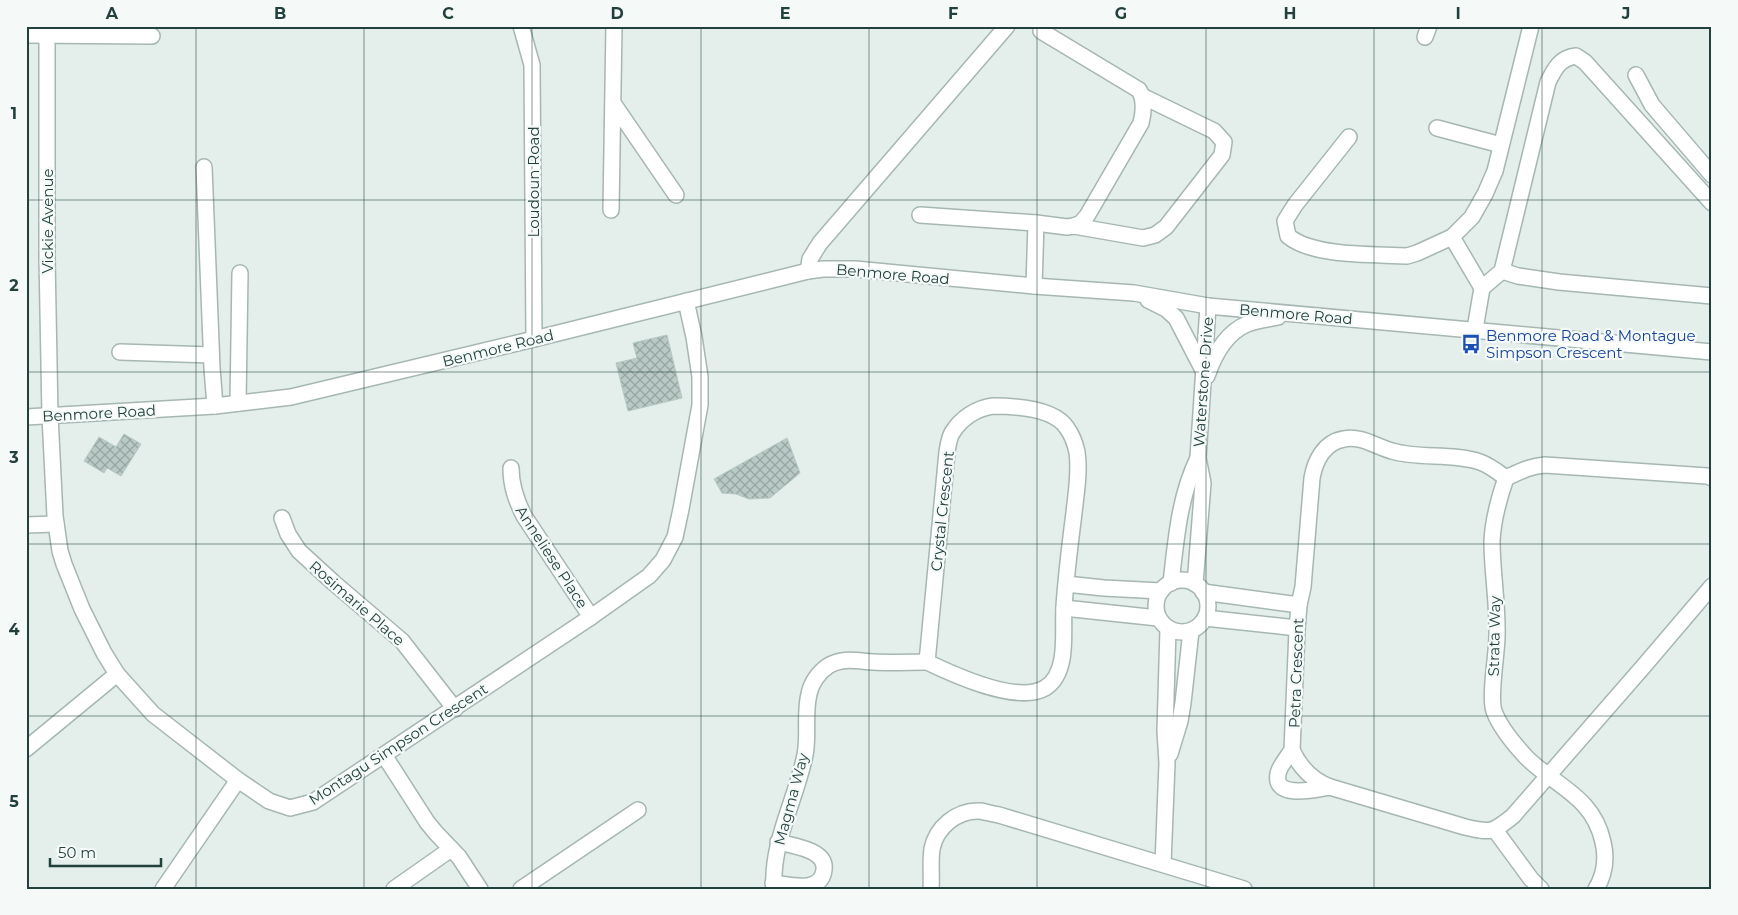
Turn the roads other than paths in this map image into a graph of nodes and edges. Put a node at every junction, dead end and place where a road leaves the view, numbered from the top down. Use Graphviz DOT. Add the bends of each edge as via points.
graph roads {
  1 [pos="521,26"];
  2 [pos="614,26"];
  3 [pos="1007,26"];
  4 [pos="1531,26"];
  5 [pos="47,31"];
  6 [pos="1041,32"];
  7 [pos="26,36"];
  8 [pos="152,36"];
  9 [pos="1636,75"];
  10 [pos="1142,96"];
  11 [pos="613,103"];
  12 [pos="1437,128"];
  13 [pos="1349,137"];
  14 [pos="1501,145"];
  15 [pos="204,167"];
  16 [pos="1712,175"];
  17 [pos="676,195"];
  18 [pos="1712,203"];
  19 [pos="611,210"];
  20 [pos="920,215"];
  21 [pos="1036,223"];
  22 [pos="1074,226"];
  23 [pos="1452,237"];
  24 [pos="808,271"];
  25 [pos="1502,271"];
  26 [pos="240,273"];
  27 [pos="1034,286"];
  28 [pos="1482,288"];
  29 [pos="1134,292"];
  30 [pos="1712,296"];
  31 [pos="686,301"];
  32 [pos="1208,306"];
  33 [pos="1292,314"];
  34 [pos="1476,329"];
  35 [pos="534,339"];
  36 [pos="120,352"];
  37 [pos="1712,352"];
  38 [pos="211,355"];
  39 [pos="1204,372"];
  40 [pos="1202,391"];
  41 [pos="238,404"];
  42 [pos="215,406"];
  43 [pos="50,416"];
  44 [pos="26,417"];
  45 [pos="1198,458"];
  46 [pos="511,468"];
  47 [pos="1710,477"];
  48 [pos="1506,478"];
  49 [pos="282,518"];
  50 [pos="56,524"];
  51 [pos="26,525"];
  52 [pos="1066,584"];
  53 [pos="1712,586"];
  54 [pos="1166,587"];
  55 [pos="1199,588"];
  56 [pos="1299,605"];
  57 [pos="1064,608"];
  58 [pos="591,617"];
  59 [pos="1205,618"];
  60 [pos="1163,624"];
  61 [pos="1297,628"];
  62 [pos="1191,631"];
  63 [pos="927,662"];
  64 [pos="117,674"];
  65 [pos="455,709"];
  66 [pos="26,749"];
  67 [pos="1292,750"];
  68 [pos="384,756"];
  69 [pos="1168,763"];
  70 [pos="1548,776"];
  71 [pos="238,780"];
  72 [pos="1330,787"];
  73 [pos="638,810"];
  74 [pos="1495,830"];
  75 [pos="778,842"];
  76 [pos="451,849"];
  77 [pos="1162,864"];
  78 [pos="773,886"];
  79 [pos="163,889"];
  80 [pos="394,889"];
  81 [pos="480,889"];
  82 [pos="521,889"];
  83 [pos="931,889"];
  84 [pos="1244,889"];
  85 [pos="1541,889"];
  86 [pos="1596,889"];
  1 -- 35 [label="street, Loudoun Road" via="532,66"];
  2 -- 11 [label="street"];
  3 -- 24 [label="street" via="820,243 810,259"];
  4 -- 14 [label="street"];
  5 -- 7 [label="street"];
  5 -- 8 [label="street"];
  5 -- 43 [label="street, Vickie Avenue"];
  6 -- 10 [label="street" via="1139,90"];
  9 -- 16 [label="street" via="1652,105"];
  10 -- 22 [label="street" via="1141,123 1087,216"];
  10 -- 22 [label="street" via="1214,131 1224,142 1222,155 1166,227 1155,236 1143,238"];
  11 -- 17 [label="street"];
  11 -- 19 [label="street"];
  12 -- 14 [label="street"];
  13 -- 23 [label="street" via="1285,221 1288,236 1303,246 1319,250 1407,256"];
  14 -- 23 [label="street" via="1485,194 1472,216"];
  15 -- 38 [label="street"];
  18 -- 25 [label="street" via="1585,62 1576,56 1566,57 1556,65 1548,82"];
  20 -- 21 [label="street"];
  21 -- 22 [label="street"];
  21 -- 27 [label="street"];
  23 -- 28 [label="street"];
  24 -- 27 [label="street, Benmore Road" via="855,269"];
  24 -- 31 [label="street, Benmore Road"];
  25 -- 28 [label="street"];
  25 -- 30 [label="street" via="1559,282"];
  26 -- 41 [label="street"];
  27 -- 29 [label="street, Benmore Road"];
  28 -- 34 [label="street"];
  29 -- 32 [label="street, Benmore Road"];
  29 -- 39 [label="street" via="1176,318"];
  31 -- 35 [label="street, Benmore Road"];
  31 -- 58 [label="street, Montagu Simpson Crescent" via="701,392 675,537 663,560 649,576"];
  32 -- 33 [label="street, Benmore Road"];
  32 -- 39 [label="street, Waterstone Drive"];
  33 -- 34 [label="street, Benmore Road"];
  33 -- 40 [label="street" via="1248,323 1234,331 1211,364"];
  34 -- 37 [label="street, Benmore Road"];
  35 -- 41 [label="street, Benmore Road" via="291,397"];
  36 -- 38 [label="street"];
  38 -- 42 [label="street"];
  39 -- 40 [label="street, Waterstone Drive"];
  40 -- 45 [label="street, Waterstone Drive"];
  41 -- 42 [label="street, Benmore Road"];
  42 -- 43 [label="street, Benmore Road"];
  43 -- 44 [label="street, Benmore Road"];
  43 -- 50 [label="street, Montagu Simpson Crescent"];
  45 -- 54 [label="street, Waterstone Drive" via="1180,509"];
  45 -- 55 [label="street, Waterstone Drive" via="1203,483"];
  46 -- 58 [label="street, Anneliese Place" via="512,485 524,516"];
  47 -- 48 [label="street" via="1545,464"];
  48 -- 56 [label="street, Petra Crescent" via="1480,462 1394,452 1356,439 1343,438 1330,445 1314,467"];
  48 -- 70 [label="street, Strata Way" via="1492,539 1497,636 1492,706 1515,744"];
  49 -- 65 [label="street, Rosimarie Place" via="299,551 402,641"];
  50 -- 51 [label="street"];
  50 -- 64 [label="street, Montagu Simpson Crescent" via="60,551 70,581"];
  52 -- 54 [label="street" via="1104,588"];
  52 -- 57 [label="street, Crystal Crescent"];
  52 -- 63 [label="street, Crystal Crescent" via="1076,489 1077,453 1073,439 1066,426 1050,415 1011,406 984,407 960,422 951,434"];
  53 -- 70 [label="street"];
  54 -- 55 [label="street" via="1179,580"];
  54 -- 60 [label="street" via="1156,604"];
  55 -- 56 [label="street"];
  55 -- 59 [label="street" via="1208,604"];
  56 -- 61 [label="street, Petra Crescent"];
  57 -- 60 [label="street"];
  57 -- 63 [label="street, Crystal Crescent" via="1062,660 1057,677 1040,691 988,687"];
  58 -- 65 [label="street, Montagu Simpson Crescent"];
  59 -- 61 [label="street"];
  59 -- 62 [label="street"];
  60 -- 62 [label="street" via="1183,632"];
  60 -- 69 [label="street"];
  61 -- 67 [label="street, Petra Crescent"];
  62 -- 69 [label="street" via="1180,722"];
  63 -- 75 [label="street, Magma Way" via="850,660 821,672 809,694 805,754 796,792"];
  64 -- 66 [label="street"];
  64 -- 71 [label="street, Montagu Simpson Crescent" via="153,714"];
  65 -- 68 [label="street, Montagu Simpson Crescent"];
  67 -- 72 [label="street, Petra Crescent" via="1310,776"];
  67 -- 72 [label="street" via="1278,775 1282,787 1293,792"];
  68 -- 71 [label="street, Montagu Simpson Crescent" via="313,802 290,808 269,801"];
  68 -- 76 [label="street" via="432,828"];
  69 -- 77 [label="street"];
  70 -- 74 [label="street" via="1513,816"];
  70 -- 86 [label="street, Strata Way" via="1589,809 1597,823 1605,853 1604,870"];
  71 -- 79 [label="street"];
  72 -- 74 [label="street, Petra Crescent" via="1465,827"];
  73 -- 82 [label="street"];
  74 -- 85 [label="street"];
  75 -- 78 [label="street, Magma Way"];
  75 -- 78 [label="street" via="816,854 823,860 824,872 822,879 812,885"];
  76 -- 80 [label="street"];
  76 -- 81 [label="street"];
  77 -- 83 [label="street" via="978,811 961,814 937,832 932,850"];
  77 -- 84 [label="street"];
}
